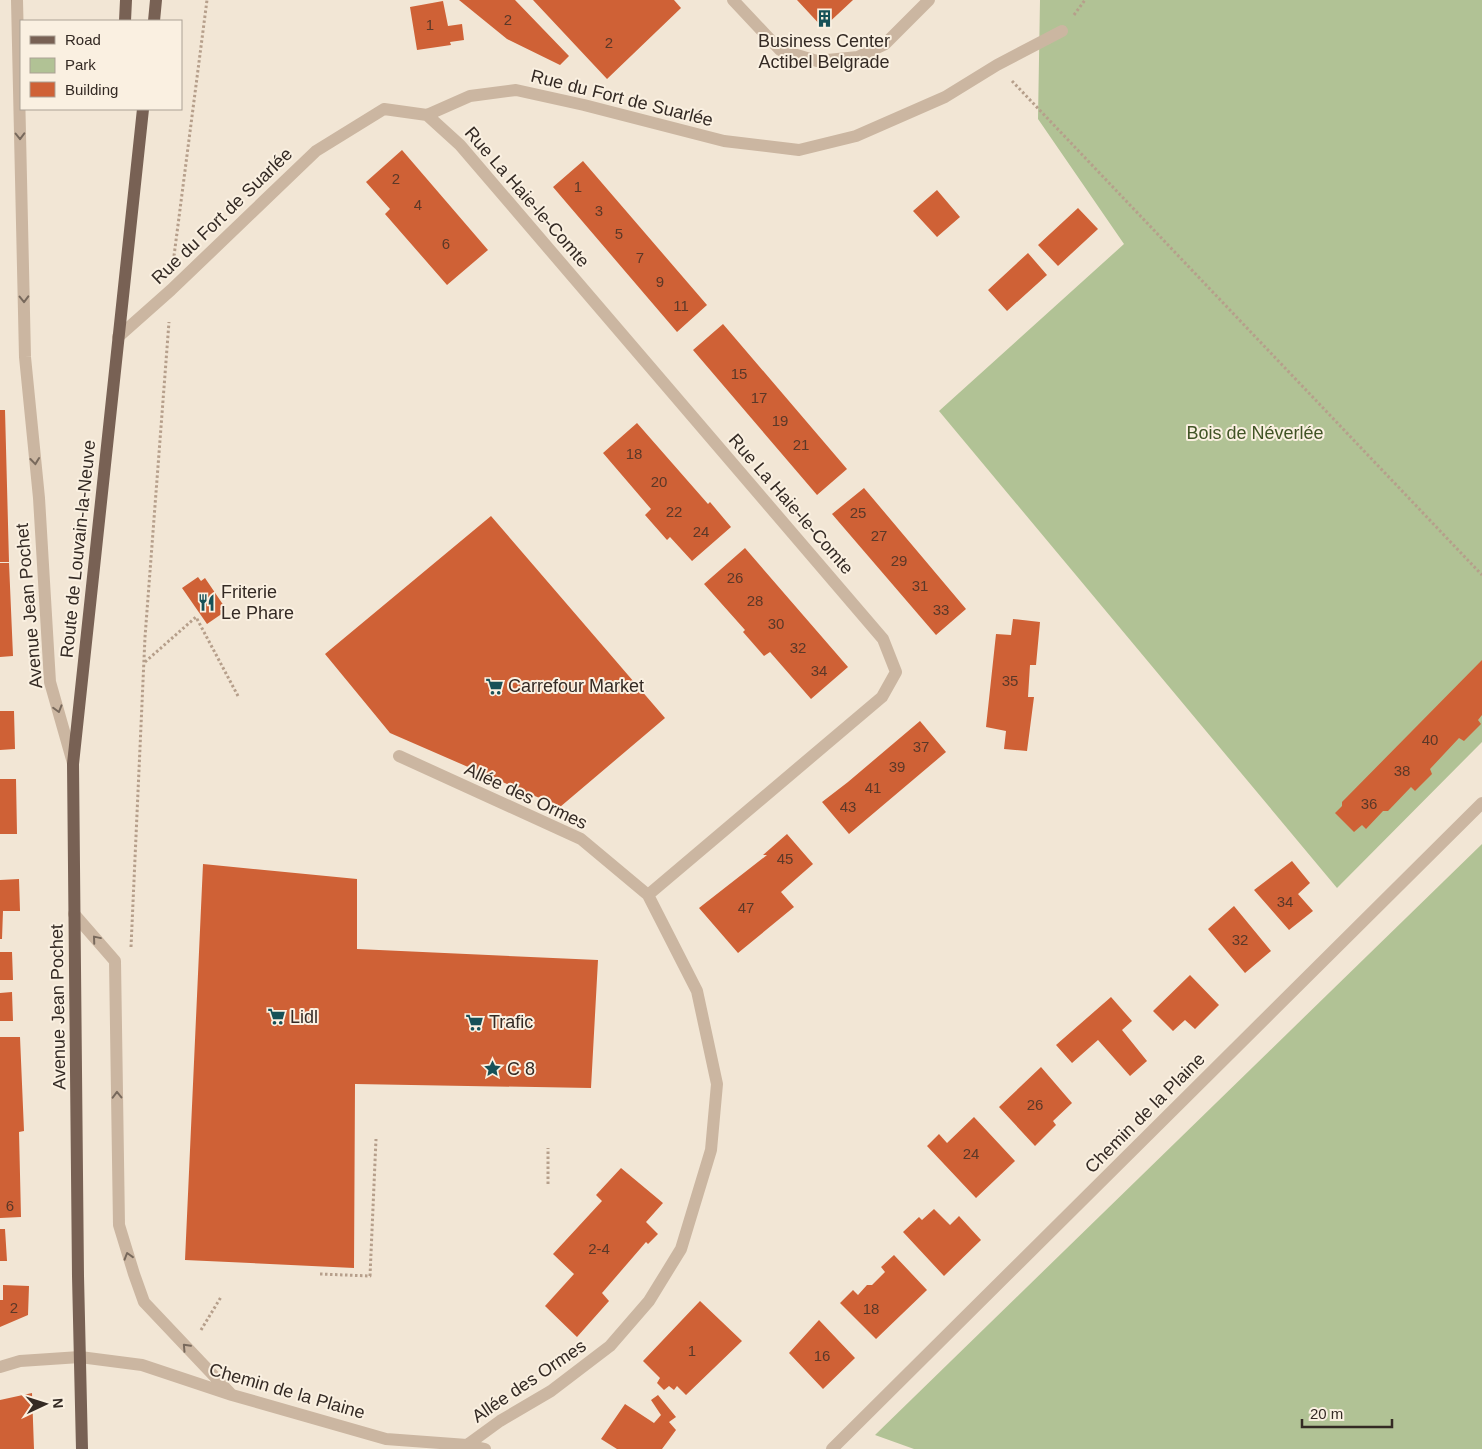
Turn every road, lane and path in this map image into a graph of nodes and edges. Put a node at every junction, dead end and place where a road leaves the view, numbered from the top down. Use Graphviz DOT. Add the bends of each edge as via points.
graph roads {
  1 [pos="17,0"];
  2 [pos="126,0"];
  3 [pos="156,0"];
  4 [pos="206,0"];
  5 [pos="732,0"];
  6 [pos="929,0"];
  7 [pos="126,20"];
  8 [pos="154,20"];
  9 [pos="1062,31"];
  10 [pos="998,65"];
  11 [pos="143,110"];
  12 [pos="427,115"];
  13 [pos="171,290"];
  14 [pos="118,338"];
  15 [pos="1482,575"];
  16 [pos="145,663"];
  17 [pos="238,696"];
  18 [pos="399,756"];
  19 [pos="73,764"];
  20 [pos="1482,803"];
  21 [pos="648,895"];
  22 [pos="74,914"];
  23 [pos="131,957"];
  24 [pos="376,1139"];
  25 [pos="548,1148"];
  26 [pos="548,1184"];
  27 [pos="320,1274"];
  28 [pos="221,1297"];
  29 [pos="188,1349"];
  30 [pos="80,1357"];
  31 [pos="0,1367"];
  32 [pos="232,1395"];
  33 [pos="467,1445"];
  34 [pos="82,1449"];
  35 [pos="485,1449"];
  36 [pos="832,1449"];
  1 -- 19 [label="street, Avenue Jean Pochet, one-way" via="25,357 39,498 50,682"];
  2 -- 7 [label="main road"];
  3 -- 8 [label="main road"];
  4 -- 13 [label="path"];
  5 -- 6 [label="street" via="780,50 817,61 858,57 885,44"];
  9 -- 10 [label="street, Rue du Fort de Suarlée"];
  10 -- 12 [label="street, Rue du Fort de Suarlée" via="945,97 856,136 799,150 724,141 516,90 470,96"];
  10 -- 15 [label="path"];
  11 -- 14 [label="main road, Route de Louvain-la-Neuve"];
  12 -- 13 [label="street, Rue du Fort de Suarlée" via="384,108 316,151"];
  12 -- 21 [label="street, Rue La Haie-le-Comte" via="460,145 883,639 896,672 882,697"];
  13 -- 14 [label="street, Rue du Fort de Suarlée"];
  13 -- 16 [label="path"];
  14 -- 19 [label="main road, Route de Louvain-la-Neuve"];
  16 -- 17 [label="path" via="196,617"];
  16 -- 23 [label="path"];
  18 -- 21 [label="street, Allée des Ormes" via="581,840"];
  19 -- 22 [label="main road, Avenue Jean Pochet"];
  20 -- 36 [label="street, Chemin de la Plaine"];
  21 -- 33 [label="street, Allée des Ormes" via="697,991 717,1084 711,1150 681,1249 649,1301 610,1346 551,1391"];
  29 -- 22 [label="street, one-way" via="144,1302 119,1225 115,962"];
  22 -- 30 [label="main road, Avenue Jean Pochet"];
  24 -- 27 [label="path" via="370,1276"];
  25 -- 26 [label="path"];
  28 -- 29 [label="path"];
  29 -- 32 [label="street"];
  30 -- 31 [label="street, Chemin de la Plaine" via="20,1361"];
  30 -- 32 [label="street, Chemin de la Plaine" via="142,1365"];
  30 -- 34 [label="main road, Avenue Jean Pochet"];
  32 -- 33 [label="street, Chemin de la Plaine" via="386,1439"];
  33 -- 35 [label="street, Chemin de la Plaine"];
}
